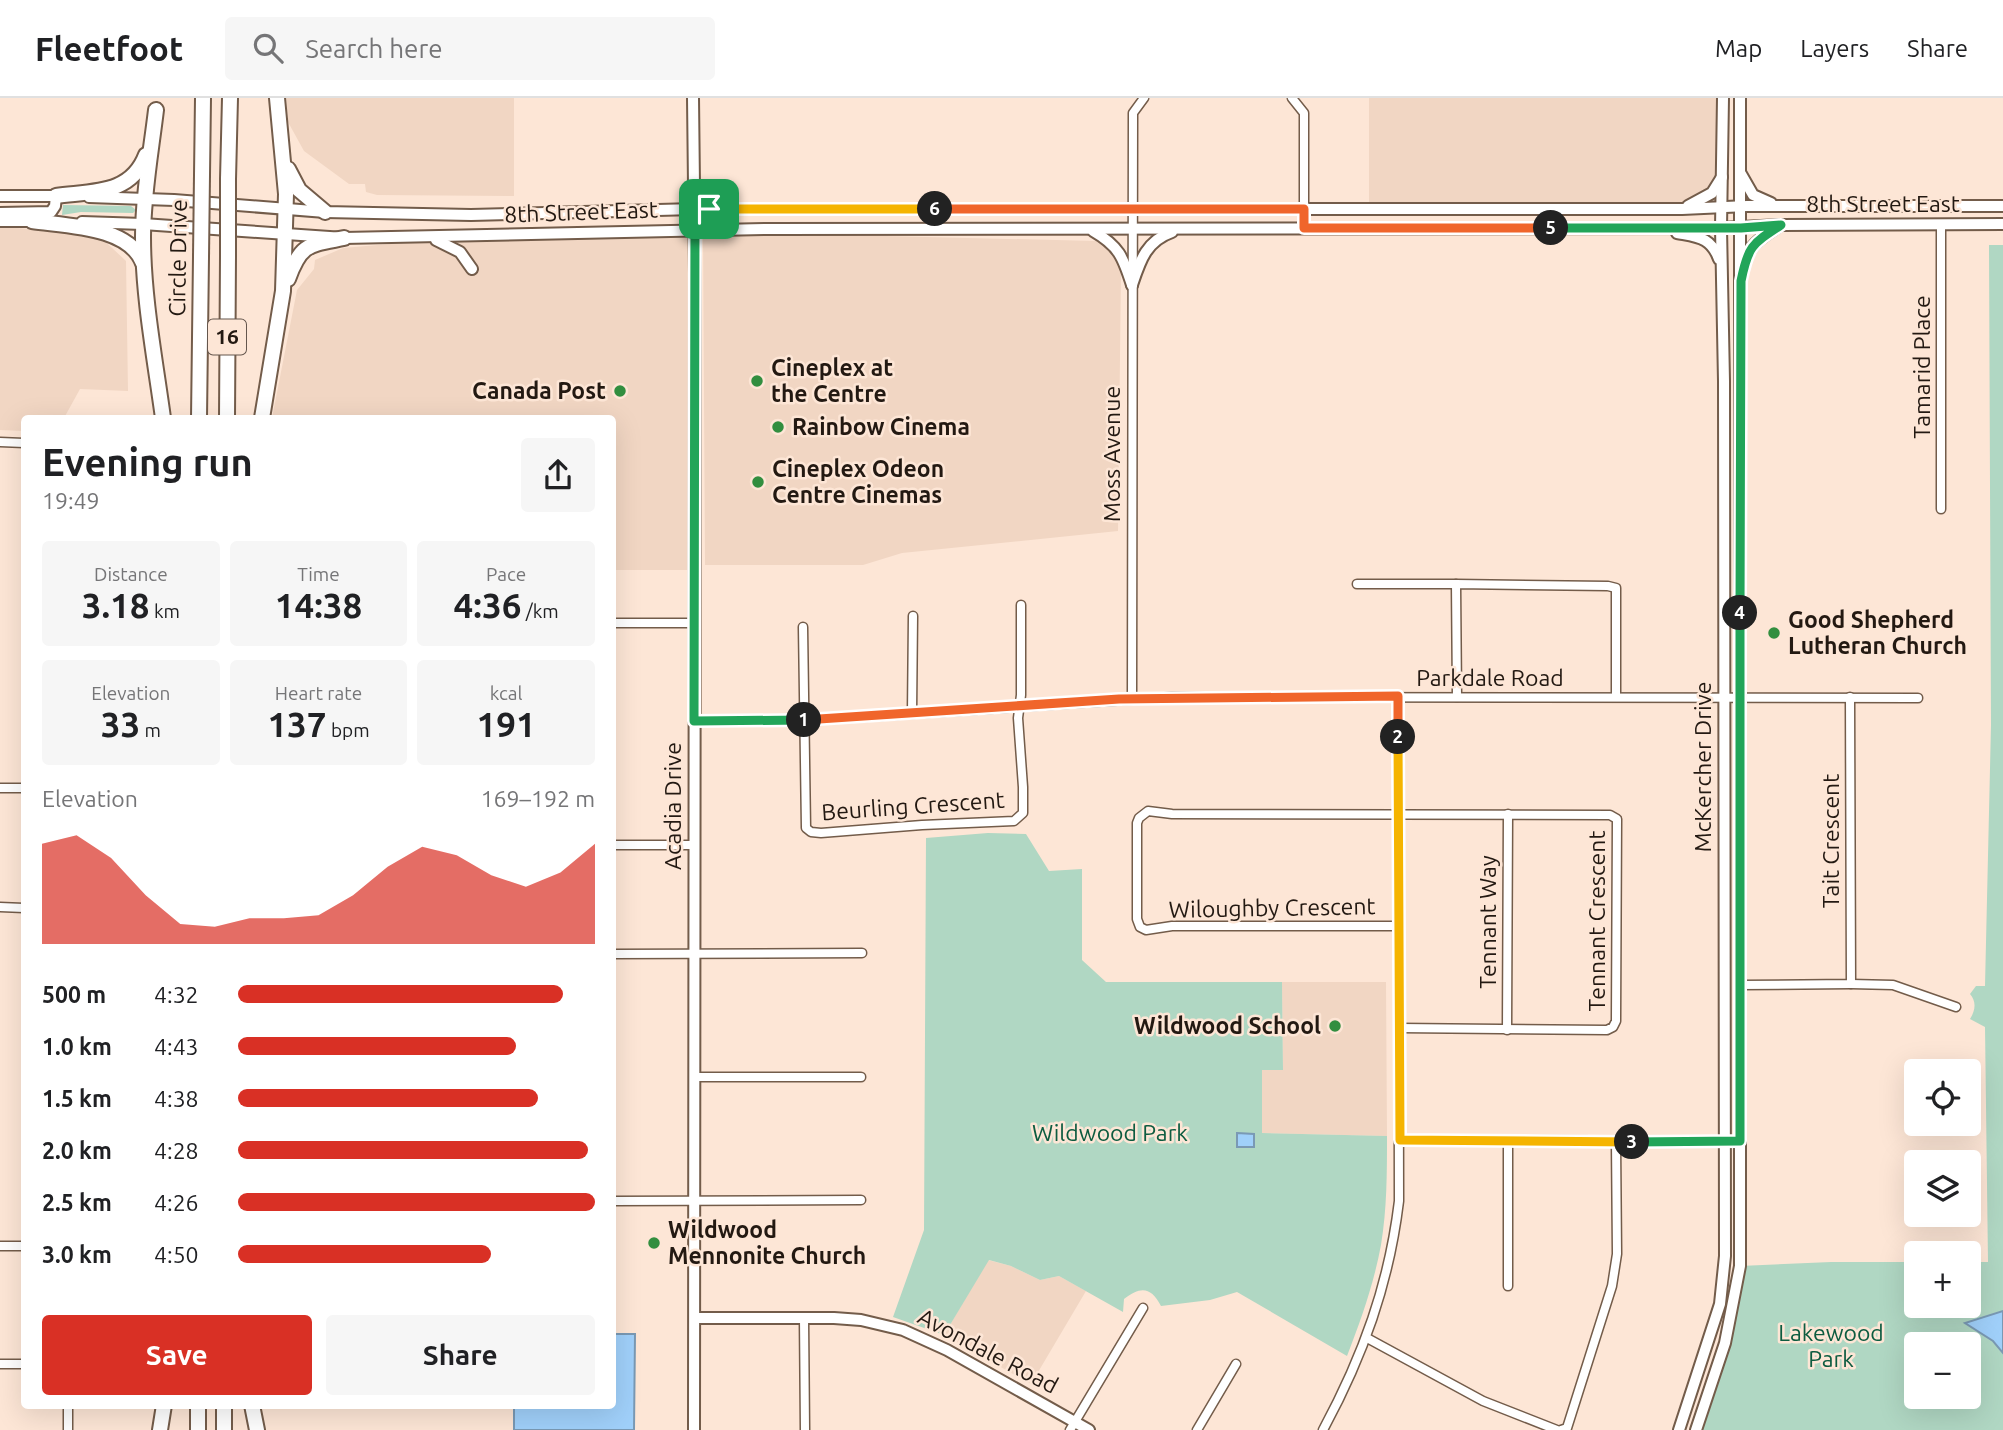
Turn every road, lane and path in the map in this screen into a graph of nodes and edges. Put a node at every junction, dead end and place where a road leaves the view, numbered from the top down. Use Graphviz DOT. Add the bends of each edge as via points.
graph roads {
  1 [pos="204,98"];
  2 [pos="230,98"];
  3 [pos="277,98"];
  4 [pos="693,98"];
  5 [pos="1144,98"];
  6 [pos="1292,98"];
  7 [pos="1723,98"];
  8 [pos="1740,98"];
  9 [pos="157,104"];
  10 [pos="284,160"];
  11 [pos="1740,172"];
  12 [pos="1722,177"];
  13 [pos="0,196"];
  14 [pos="56,196"];
  15 [pos="145,198"];
  16 [pos="1722,206"];
  17 [pos="1741,206"];
  18 [pos="1780,206"];
  19 [pos="2003,206"];
  20 [pos="286,209"];
  21 [pos="695,209"];
  22 [pos="1133,209"];
  23 [pos="1304,209"];
  24 [pos="1682,209"];
  25 [pos="325,212"];
  26 [pos="0,213"];
  27 [pos="0,221"];
  28 [pos="32,221"];
  29 [pos="143,224"];
  30 [pos="2003,224"];
  31 [pos="1781,225"];
  32 [pos="1941,225"];
  33 [pos="1304,228"];
  34 [pos="1647,228"];
  35 [pos="1721,228"];
  36 [pos="1741,228"];
  37 [pos="1090,229"];
  38 [pos="1133,229"];
  39 [pos="1179,229"];
  40 [pos="695,230"];
  41 [pos="286,235"];
  42 [pos="344,238"];
  43 [pos="430,238"];
  44 [pos="144,265"];
  45 [pos="1723,268"];
  46 [pos="472,269"];
  47 [pos="1741,281"];
  48 [pos="1132,285"];
  49 [pos="284,290"];
  50 [pos="163,415"];
  51 [pos="199,415"];
  52 [pos="227,415"];
  53 [pos="263,415"];
  54 [pos="0,442"];
  55 [pos="21,443"];
  56 [pos="1941,509"];
  57 [pos="1357,584"];
  58 [pos="1456,584"];
  59 [pos="1021,605"];
  60 [pos="913,616"];
  61 [pos="616,623"];
  62 [pos="693,623"];
  63 [pos="803,627"];
  64 [pos="1398,696"];
  65 [pos="1457,697"];
  66 [pos="1616,697"];
  67 [pos="1850,697"];
  68 [pos="1724,698"];
  69 [pos="1740,698"];
  70 [pos="1918,698"];
  71 [pos="1132,699"];
  72 [pos="1019,706"];
  73 [pos="912,713"];
  74 [pos="804,720"];
  75 [pos="694,721"];
  76 [pos="0,788"];
  77 [pos="21,788"];
  78 [pos="1398,813"];
  79 [pos="1508,814"];
  80 [pos="616,845"];
  81 [pos="694,845"];
  82 [pos="0,907"];
  83 [pos="21,908"];
  84 [pos="1398,926"];
  85 [pos="694,953"];
  86 [pos="862,953"];
  87 [pos="616,954"];
  88 [pos="1851,984"];
  89 [pos="1740,985"];
  90 [pos="1956,1007"];
  91 [pos="1399,1028"];
  92 [pos="1507,1030"];
  93 [pos="694,1077"];
  94 [pos="861,1077"];
  95 [pos="1400,1140"];
  96 [pos="1508,1141"];
  97 [pos="1725,1141"];
  98 [pos="1740,1141"];
  99 [pos="1616,1142"];
  100 [pos="693,1200"];
  101 [pos="862,1200"];
  102 [pos="616,1201"];
  103 [pos="0,1246"];
  104 [pos="21,1246"];
  105 [pos="1508,1286"];
  106 [pos="1143,1308"];
  107 [pos="695,1318"];
  108 [pos="804,1318"];
  109 [pos="1367,1338"];
  110 [pos="0,1364"];
  111 [pos="21,1364"];
  112 [pos="1236,1364"];
  113 [pos="68,1409"];
  114 [pos="163,1409"];
  115 [pos="198,1409"];
  116 [pos="224,1409"];
  117 [pos="253,1409"];
  118 [pos="1073,1426"];
  119 [pos="68,1430"];
  120 [pos="160,1430"];
  121 [pos="198,1430"];
  122 [pos="224,1430"];
  123 [pos="257,1430"];
  124 [pos="694,1430"];
  125 [pos="805,1430"];
  126 [pos="1089,1430"];
  127 [pos="1197,1430"];
  128 [pos="1323,1430"];
  129 [pos="1559,1430"];
  130 [pos="1679,1430"];
  131 [pos="1696,1430"];
  1 -- 51 [label="highway, Circle Drive / 16, bridge"];
  2 -- 52 [label="highway, 16, bridge"];
  3 -- 10 [label="highway"];
  4 -- 21 [label="main road, Acadia Drive"];
  5 -- 22 [label="street, Moss Avenue" via="1133,113"];
  6 -- 23 [label="street" via="1304,113"];
  7 -- 12 [label="main road, McKercher Drive"];
  8 -- 11 [label="main road, McKercher Drive"];
  9 -- 14 [label="highway" via="142,168 130,180"];
  9 -- 15 [label="highway"];
  10 -- 20 [label="highway"];
  10 -- 25 [label="highway" via="299,190"];
  11 -- 17 [label="main road, McKercher Drive"];
  11 -- 18 [label="main road" via="1757,198"];
  12 -- 16 [label="main road, McKercher Drive"];
  12 -- 24 [label="main road" via="1712,193"];
  13 -- 14 [label="main road, 8th Street East"];
  14 -- 15 [label="main road, 8th Street East"];
  14 -- 26 [label="main road" via="51,212"];
  15 -- 20 [label="main road, 8th Street East"];
  15 -- 29 [label="highway"];
  16 -- 17 [label="main road, 8th Street East"];
  16 -- 24 [label="main road, 8th Street East"];
  16 -- 35 [label="main road, McKercher Drive"];
  17 -- 18 [label="main road, 8th Street East"];
  17 -- 36 [label="main road, McKercher Drive"];
  18 -- 19 [label="main road, 8th Street East"];
  20 -- 25 [label="main road, 8th Street East"];
  20 -- 41 [label="highway"];
  21 -- 22 [label="main road, 8th Street East"];
  21 -- 25 [label="main road, 8th Street East" via="471,215"];
  21 -- 40 [label="main road, Acadia Drive"];
  22 -- 23 [label="main road, 8th Street East"];
  22 -- 38 [label="street, Moss Avenue"];
  23 -- 24 [label="main road, 8th Street East"];
  23 -- 33 [label="street"];
  27 -- 28 [label="main road, 8th Street East"];
  28 -- 29 [label="main road, 8th Street East"];
  28 -- 44 [label="highway" via="117,236 134,247"];
  29 -- 41 [label="main road, 8th Street East"];
  29 -- 44 [label="highway"];
  30 -- 32 [label="main road, 8th Street East"];
  31 -- 32 [label="main road, 8th Street East"];
  31 -- 36 [label="main road, 8th Street East"];
  31 -- 47 [label="main road" via="1756,241 1746,255"];
  32 -- 56 [label="street, Tamarid Place"];
  33 -- 34 [label="main road, 8th Street East"];
  33 -- 39 [label="main road, 8th Street East"];
  34 -- 35 [label="main road, 8th Street East"];
  34 -- 45 [label="main road" via="1700,237 1714,247"];
  35 -- 36 [label="main road, 8th Street East"];
  35 -- 45 [label="main road, McKercher Drive"];
  36 -- 47 [label="main road, McKercher Drive"];
  37 -- 38 [label="main road, 8th Street East"];
  37 -- 40 [label="main road, 8th Street East"];
  37 -- 48 [label="main road" via="1118,249"];
  38 -- 39 [label="main road, 8th Street East"];
  38 -- 48 [label="street, Moss Avenue"];
  39 -- 48 [label="main road" via="1148,245"];
  40 -- 43 [label="main road, 8th Street East"];
  40 -- 62 [label="main road, Acadia Drive"];
  41 -- 42 [label="main road, 8th Street East"];
  41 -- 49 [label="highway"];
  42 -- 43 [label="main road, 8th Street East"];
  42 -- 49 [label="highway" via="311,244 292,267"];
  43 -- 46 [label="main road" via="460,251"];
  44 -- 50 [label="highway"];
  45 -- 68 [label="main road, McKercher Drive"];
  47 -- 69 [label="main road, McKercher Drive"];
  48 -- 71 [label="street, Moss Avenue"];
  49 -- 53 [label="highway"];
  54 -- 55 [label="street"];
  57 -- 58 [label="street"];
  58 -- 65 [label="street"];
  58 -- 66 [label="street" via="1616,588"];
  59 -- 72 [label="street"];
  60 -- 73 [label="street"];
  61 -- 62 [label="street"];
  62 -- 75 [label="main road, Acadia Drive"];
  63 -- 74 [label="street"];
  64 -- 65 [label="street, Parkdale Road"];
  64 -- 71 [label="street, Parkdale Road"];
  64 -- 78 [label="street"];
  65 -- 66 [label="street, Parkdale Road"];
  66 -- 68 [label="street, Parkdale Road"];
  67 -- 69 [label="street"];
  67 -- 70 [label="street"];
  67 -- 88 [label="street, Tait Crescent"];
  68 -- 69 [label="street, Parkdale Road"];
  68 -- 97 [label="main road, McKercher Drive"];
  69 -- 89 [label="main road, McKercher Drive"];
  71 -- 72 [label="street, Parkdale Road"];
  72 -- 73 [label="street, Parkdale Road"];
  72 -- 74 [label="street, Beurling Crescent" via="1023,813 1014,821 811,832 805,823"];
  73 -- 74 [label="street, Parkdale Road"];
  74 -- 75 [label="street, Parkdale Road"];
  75 -- 81 [label="main road, Acadia Drive"];
  76 -- 77 [label="street"];
  78 -- 79 [label="street, Tennant Crescent"];
  78 -- 84 [label="street"];
  78 -- 84 [label="street, Wiloughby Crescent" via="1148,811 1137,822 1137,919 1146,930 1171,926"];
  79 -- 92 [label="street, Tennant Way"];
  79 -- 92 [label="street, Tennant Crescent" via="1610,815 1616,819 1616,1021 1607,1030"];
  80 -- 81 [label="street"];
  81 -- 85 [label="main road, Acadia Drive"];
  82 -- 83 [label="street"];
  84 -- 91 [label="street"];
  85 -- 86 [label="street"];
  85 -- 87 [label="street"];
  85 -- 93 [label="main road, Acadia Drive"];
  88 -- 89 [label="street"];
  88 -- 90 [label="street" via="1893,985"];
  89 -- 98 [label="main road, McKercher Drive"];
  91 -- 92 [label="street, Tennant Crescent"];
  91 -- 95 [label="street"];
  93 -- 94 [label="street"];
  93 -- 100 [label="main road, Acadia Drive"];
  95 -- 96 [label="street"];
  95 -- 109 [label="street" via="1394,1245"];
  96 -- 99 [label="street"];
  96 -- 105 [label="street"];
  97 -- 98 [label="street"];
  97 -- 99 [label="street"];
  97 -- 130 [label="main road, McKercher Drive" via="1725,1256 1720,1304"];
  98 -- 131 [label="main road, McKercher Drive" via="1736,1296"];
  99 -- 129 [label="street" via="1612,1286 1567,1428"];
  100 -- 101 [label="street"];
  100 -- 102 [label="street"];
  100 -- 107 [label="main road, Acadia Drive"];
  103 -- 104 [label="street"];
  106 -- 118 [label="street"];
  107 -- 108 [label="main road, Avondale Road"];
  107 -- 124 [label="main road, Acadia Drive"];
  108 -- 118 [label="main road, Avondale Road" via="861,1320 902,1330 947,1349"];
  108 -- 125 [label="street"];
  109 -- 128 [label="street"];
  109 -- 129 [label="street" via="1473,1396"];
  110 -- 111 [label="street"];
  112 -- 127 [label="street"];
  113 -- 119 [label="street"];
  114 -- 120 [label="highway"];
  115 -- 121 [label="highway"];
  116 -- 122 [label="highway"];
  117 -- 123 [label="highway"];
  118 -- 126 [label="main road, Avondale Road"];
}
